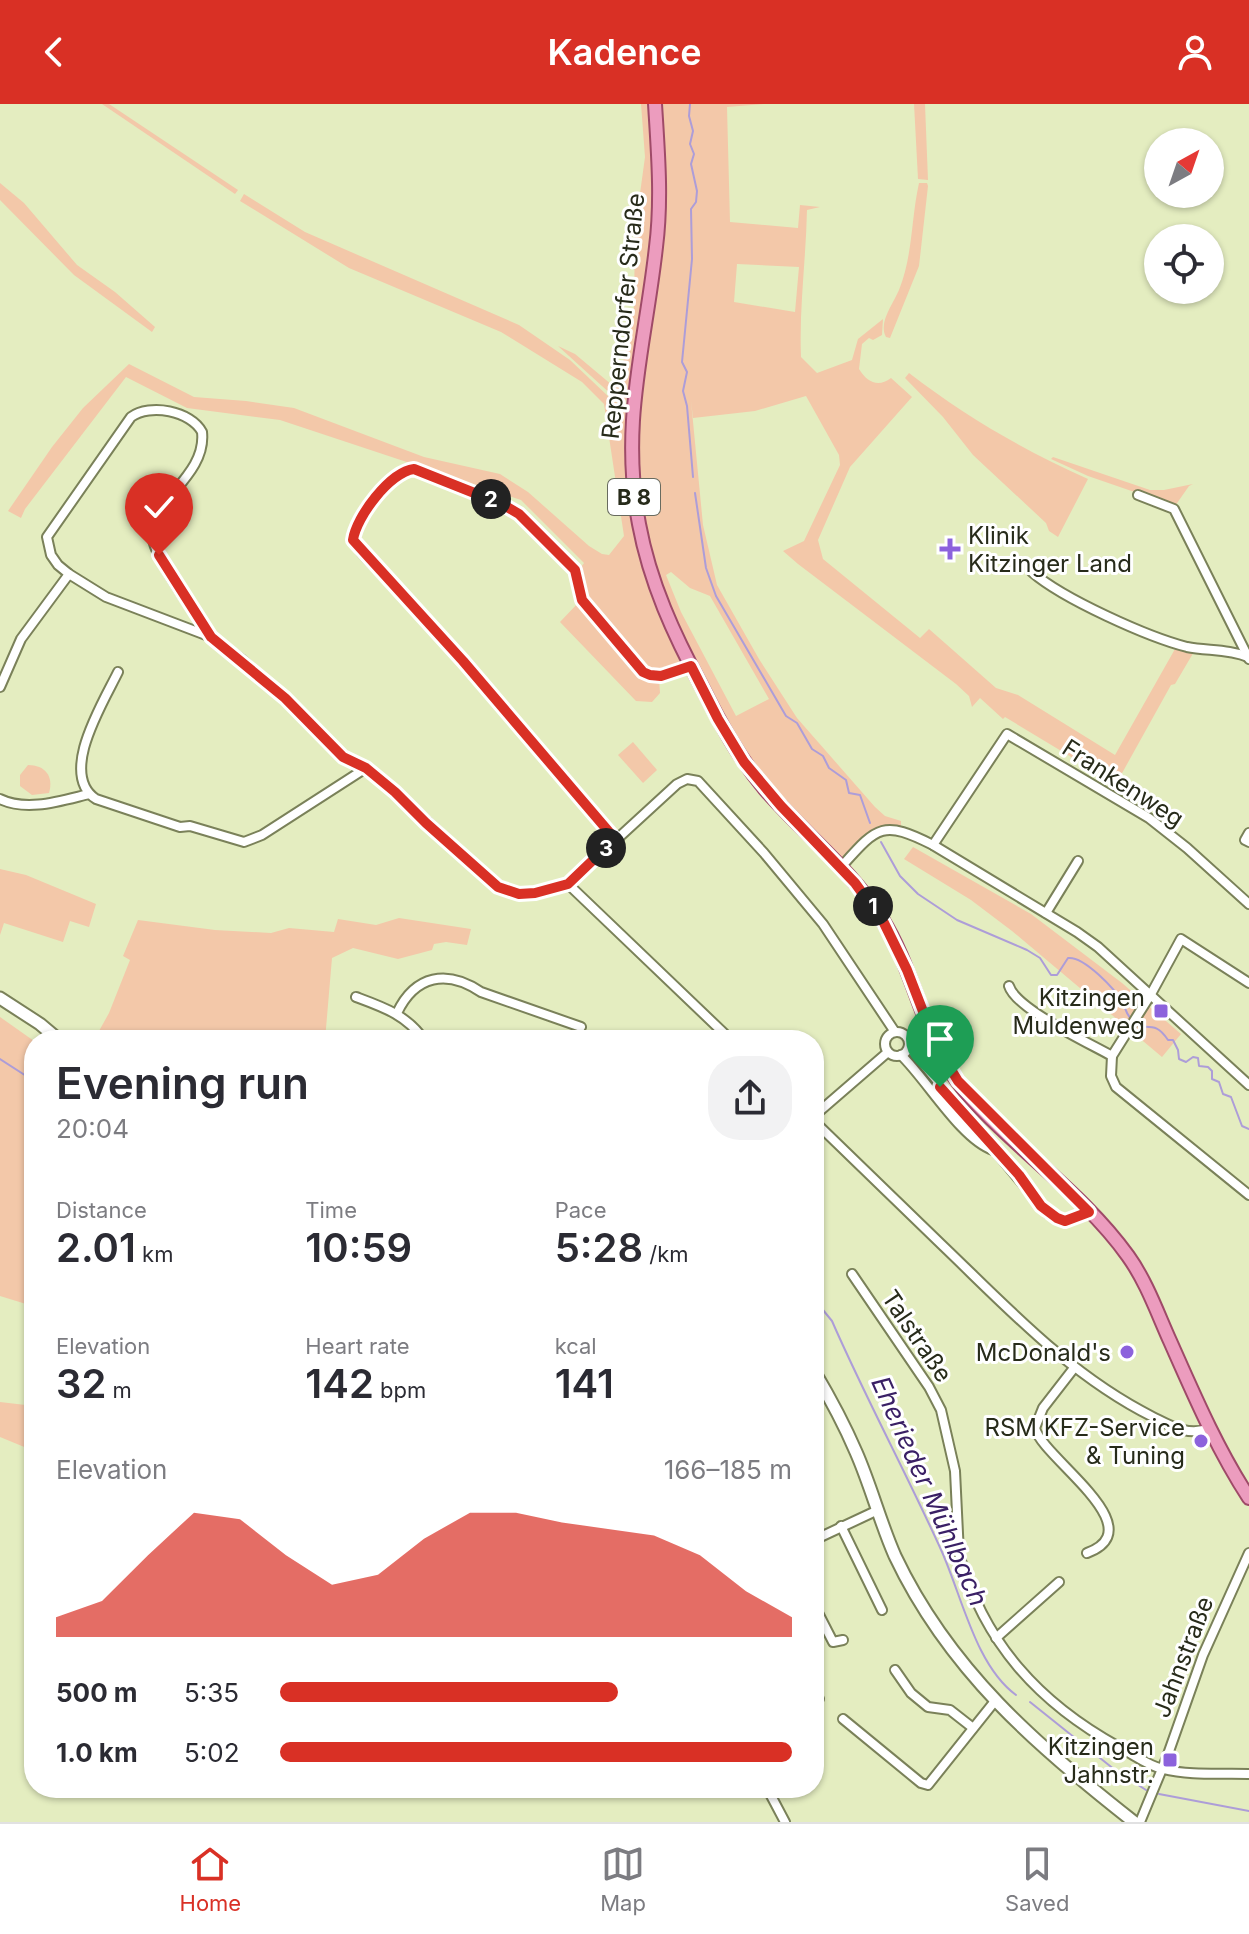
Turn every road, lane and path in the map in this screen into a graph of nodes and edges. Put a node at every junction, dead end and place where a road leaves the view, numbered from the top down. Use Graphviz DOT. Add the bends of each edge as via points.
graph roads {
  1 [pos="655,104"];
  2 [pos="1138,495"];
  3 [pos="1032,572"];
  4 [pos="69,574"];
  5 [pos="211,637"];
  6 [pos="1248,655"];
  7 [pos="691,666"];
  8 [pos="118,672"];
  9 [pos="0,687"];
  10 [pos="366,768"];
  11 [pos="89,794"];
  12 [pos="0,799"];
  13 [pos="1249,833"];
  14 [pos="615,839"];
  15 [pos="1249,842"];
  16 [pos="933,845"];
  17 [pos="1078,861"];
  18 [pos="841,867"];
  19 [pos="568,884"];
  20 [pos="1249,904"];
  21 [pos="1046,913"];
  22 [pos="1249,983"];
  23 [pos="1009,986"];
  24 [pos="1151,994"];
  25 [pos="356,997"];
  26 [pos="0,998"];
  27 [pos="397,1013"];
  28 [pos="581,1027"];
  29 [pos="47,1030"];
  30 [pos="416,1030"];
  31 [pos="721,1030"];
  32 [pos="895,1032"];
  33 [pos="909,1047"];
  34 [pos="888,1052"];
  35 [pos="901,1055"];
  36 [pos="1112,1056"];
  37 [pos="1248,1083"];
  38 [pos="824,1110"];
  39 [pos="824,1129"];
  40 [pos="994,1150"];
  41 [pos="1249,1195"];
  42 [pos="1089,1212"];
  43 [pos="852,1274"];
  44 [pos="1074,1368"];
  45 [pos="824,1388"];
  46 [pos="1210,1428"];
  47 [pos="1249,1498"];
  48 [pos="878,1510"];
  49 [pos="841,1526"];
  50 [pos="824,1535"];
  51 [pos="1087,1553"];
  52 [pos="1249,1553"];
  53 [pos="1059,1582"];
  54 [pos="882,1610"];
  55 [pos="824,1624"];
  56 [pos="996,1638"];
  57 [pos="843,1640"];
  58 [pos="895,1670"];
  59 [pos="995,1701"];
  60 [pos="843,1719"];
  61 [pos="973,1728"];
  62 [pos="1162,1769"];
  63 [pos="1249,1774"];
  64 [pos="772,1798"];
  65 [pos="785,1822"];
  66 [pos="1137,1822"];
  1 -- 7 [label="main road, Repperndorfer Straße / B 8" via="657,244 632,409 633,488 655,588"];
  2 -- 6 [label="street" via="1174,509"];
  3 -- 6 [label="street" via="1159,639"];
  4 -- 5 [label="street" via="106,597"];
  4 -- 5 [label="street" via="51,555 47,537 131,417 148,409 191,418 202,432 201,455 157,516 151,533"];
  4 -- 9 [label="street" via="21,639"];
  5 -- 10 [label="street" via="285,698 343,757"];
  7 -- 14 [label="street" via="661,676 640,669 582,600 575,570 502,504 410,469 387,484 354,531 353,540 362,553 463,661"];
  7 -- 18 [label="main road, Repperndorfer Straße / B 8" via="744,762"];
  8 -- 11 [label="street" via="81,754 81,778"];
  10 -- 11 [label="street" via="244,842 180,827"];
  10 -- 19 [label="street" via="498,887 519,894"];
  11 -- 12 [label="street" via="27,805"];
  13 -- 15 [label="street"];
  14 -- 19 [label="street"];
  14 -- 32 [label="street" via="677,784 698,781 823,924"];
  16 -- 18 [label="street" via="909,833 878,831"];
  16 -- 20 [label="street, Frankenweg" via="1007,734 1149,818"];
  16 -- 21 [label="street"];
  17 -- 21 [label="street"];
  18 -- 42 [label="main road, Repperndorfer Straße / B 8" via="891,934 936,1045 958,1081"];
  19 -- 31 [label="street"];
  21 -- 24 [label="street" via="1098,947"];
  22 -- 24 [label="street" via="1181,939"];
  23 -- 36 [label="street" via="1012,995 1050,1022"];
  24 -- 36 [label="street"];
  24 -- 37 [label="street"];
  25 -- 27 [label="street"];
  26 -- 29 [label="main road"];
  27 -- 28 [label="street" via="404,998 422,983 445,978"];
  27 -- 30 [label="street"];
  32 -- 33 [label="street" via="907,1037"];
  32 -- 34 [label="street" via="887,1039"];
  33 -- 35 [label="street"];
  33 -- 40 [label="street"];
  34 -- 35 [label="street"];
  34 -- 38 [label="street"];
  35 -- 40 [label="street" via="969,1133"];
  36 -- 41 [label="street" via="1116,1087"];
  39 -- 44 [label="street"];
  40 -- 42 [label="street" via="1047,1213 1065,1221"];
  42 -- 46 [label="main road, Repperndorfer Straße / B 8" via="1138,1271"];
  43 -- 56 [label="street, Talstraße" via="941,1410 955,1471 959,1554 973,1599"];
  44 -- 46 [label="street" via="1169,1425 1188,1432"];
  44 -- 51 [label="street" via="1043,1408 1035,1428 1042,1444 1108,1518 1100,1546"];
  45 -- 48 [label="main road"];
  46 -- 47 [label="main road, Repperndorfer Straße / B 8"];
  48 -- 49 [label="street"];
  48 -- 59 [label="main road" via="925,1607 956,1656"];
  49 -- 50 [label="street"];
  49 -- 54 [label="street"];
  52 -- 62 [label="street, Jahnstraße" via="1203,1655"];
  53 -- 56 [label="street"];
  55 -- 57 [label="street" via="833,1642"];
  56 -- 62 [label="street, Talstraße" via="1016,1667 1052,1701 1102,1737"];
  58 -- 61 [label="street" via="928,1707 950,1710"];
  59 -- 61 [label="street"];
  59 -- 66 [label="main road" via="1050,1755"];
  60 -- 61 [label="street" via="924,1785 933,1782"];
  62 -- 63 [label="street, Talstraße"];
  62 -- 66 [label="street, Jahnstraße"];
  64 -- 65 [label="street"];
}
